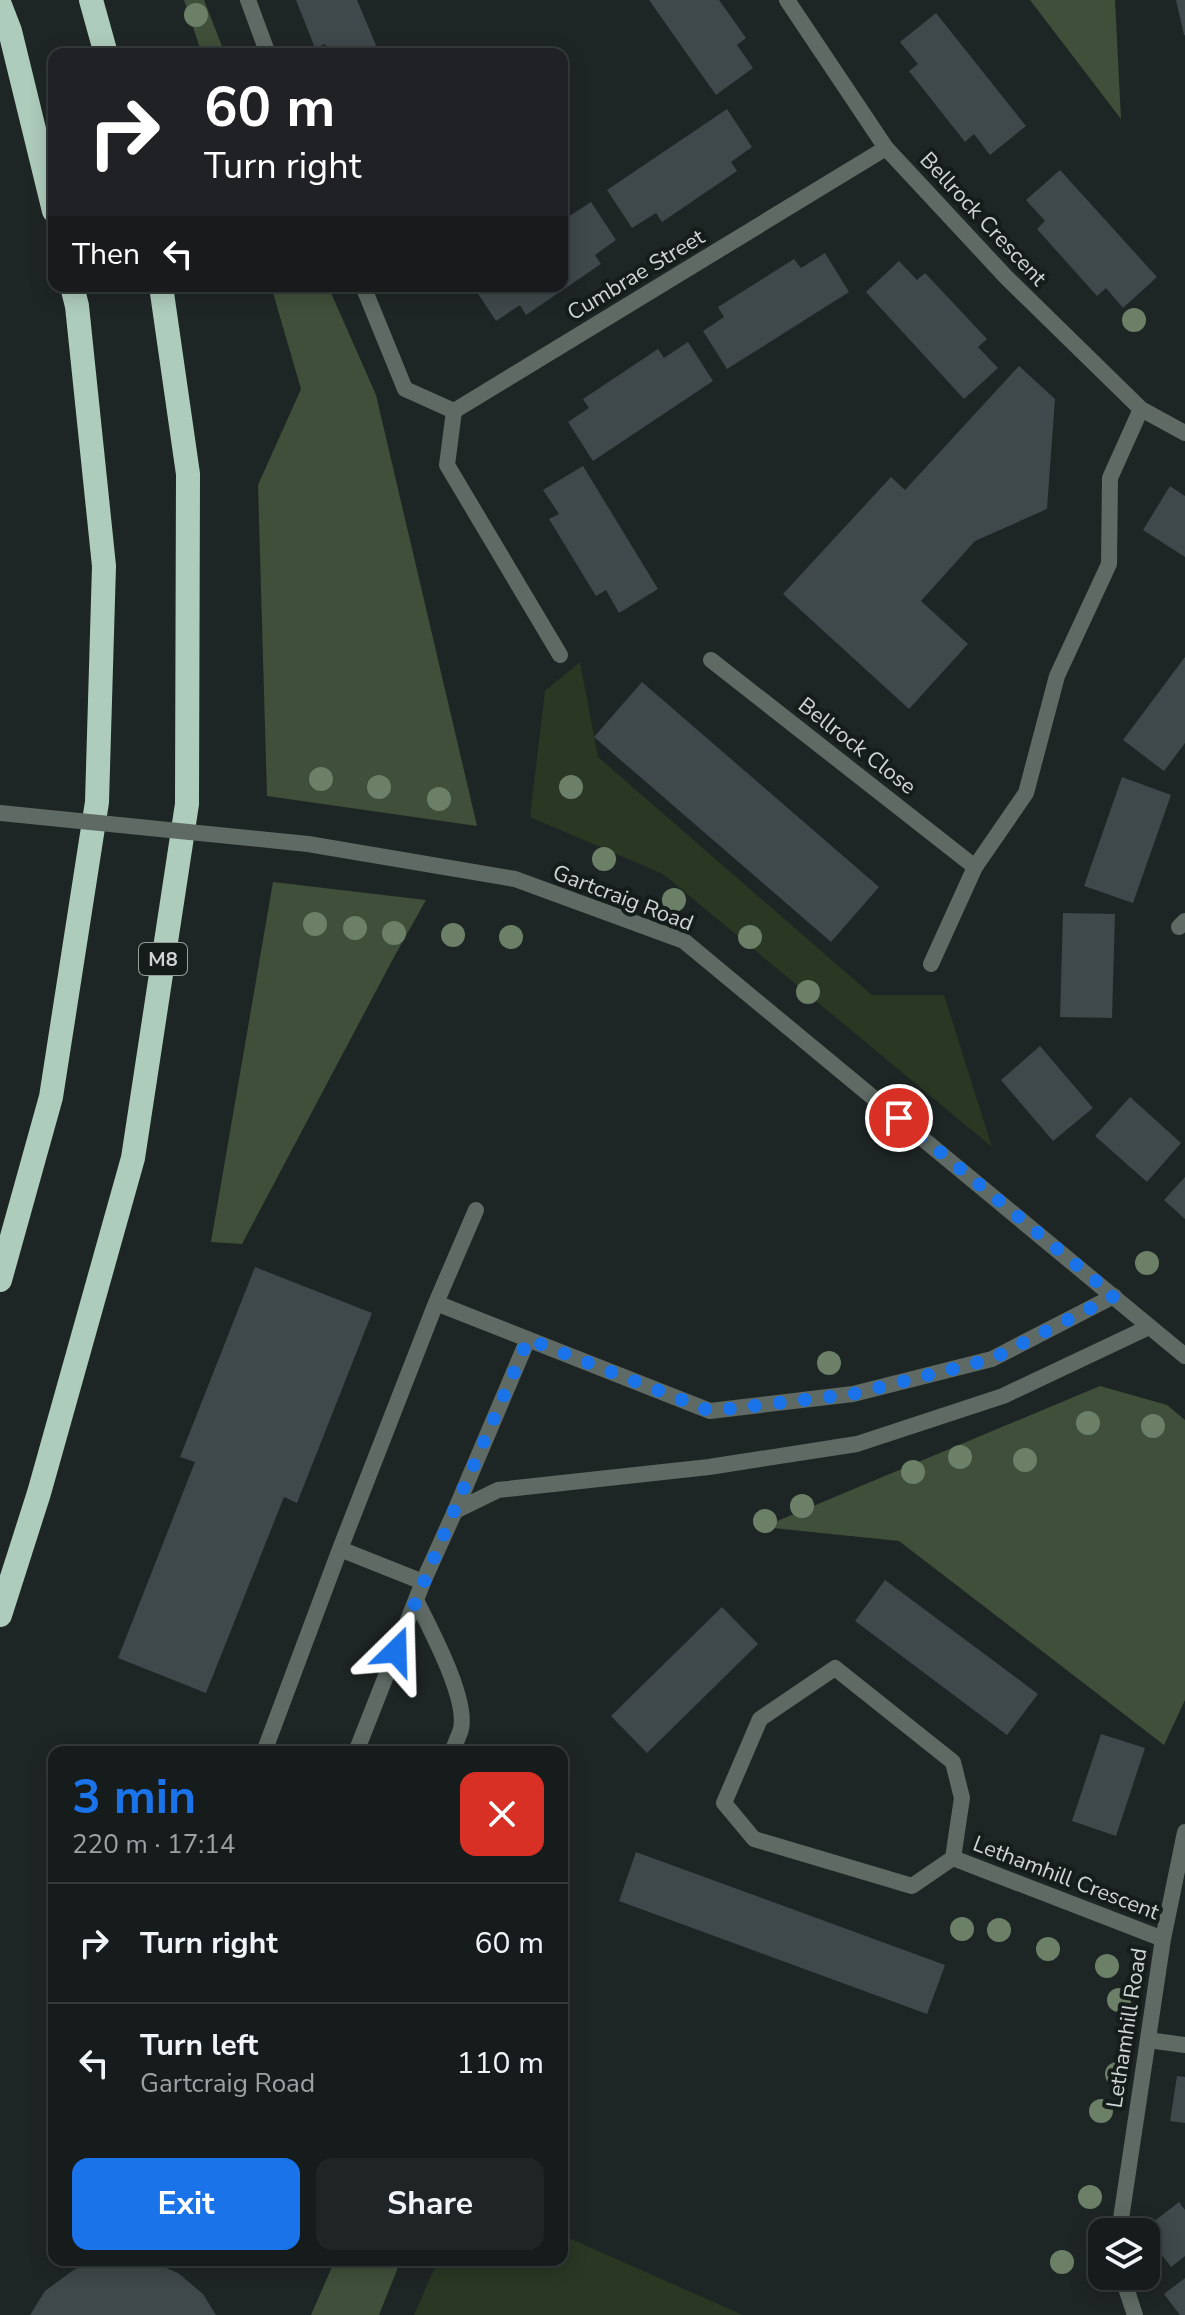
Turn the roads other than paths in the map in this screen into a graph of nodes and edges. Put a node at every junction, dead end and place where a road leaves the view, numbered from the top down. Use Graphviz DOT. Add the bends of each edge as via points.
graph roads {
  1 [pos="91,0"];
  2 [pos="248,0"];
  3 [pos="787,0"];
  4 [pos="0,5"];
  5 [pos="104,48"];
  6 [pos="266,48"];
  7 [pos="886,148"];
  8 [pos="48,186"];
  9 [pos="74,292"];
  10 [pos="162,292"];
  11 [pos="365,292"];
  12 [pos="1141,409"];
  13 [pos="454,411"];
  14 [pos="1185,433"];
  15 [pos="560,655"];
  16 [pos="711,660"];
  17 [pos="0,813"];
  18 [pos="975,867"];
  19 [pos="931,964"];
  20 [pos="476,1210"];
  21 [pos="0,1280"];
  22 [pos="1114,1296"];
  23 [pos="436,1303"];
  24 [pos="1149,1327"];
  25 [pos="528,1339"];
  26 [pos="1185,1356"];
  27 [pos="455,1511"];
  28 [pos="340,1549"];
  29 [pos="423,1582"];
  30 [pos="416,1600"];
  31 [pos="0,1615"];
  32 [pos="266,1746"];
  33 [pos="358,1746"];
  34 [pos="454,1746"];
  35 [pos="1185,1832"];
  36 [pos="953,1858"];
  37 [pos="1163,1939"];
  38 [pos="1148,2040"];
  39 [pos="1185,2045"];
  40 [pos="1121,2218"];
  41 [pos="1127,2290"];
  42 [pos="1135,2315"];
  1 -- 5 [label="highway"];
  2 -- 6 [label="street"];
  3 -- 7 [label="street, Bellrock Crescent"];
  4 -- 8 [label="highway"];
  7 -- 12 [label="street, Bellrock Crescent" via="1006,277"];
  7 -- 13 [label="street, Cumbrae Street"];
  9 -- 21 [label="highway" via="104,566 97,802 51,1097"];
  10 -- 31 [label="highway, M8" via="188,474 187,804 133,1158"];
  11 -- 13 [label="street" via="405,389"];
  12 -- 14 [label="street, Bellrock Crescent"];
  12 -- 18 [label="street" via="1110,478 1109,564 1057,676 1026,793"];
  13 -- 15 [label="street" via="447,465"];
  16 -- 18 [label="street, Bellrock Close"];
  17 -- 22 [label="street, Gartcraig Road, bridge" via="308,844 515,879 684,941"];
  18 -- 19 [label="street"];
  20 -- 23 [label="street"];
  22 -- 24 [label="street, Gartcraig Road"];
  22 -- 25 [label="street" via="992,1359 853,1394 710,1411"];
  23 -- 25 [label="street"];
  23 -- 28 [label="street"];
  24 -- 26 [label="street, Gartcraig Road"];
  24 -- 27 [label="street" via="1003,1396 857,1444 709,1467 498,1490"];
  25 -- 27 [label="street"];
  27 -- 29 [label="street"];
  28 -- 29 [label="street"];
  28 -- 32 [label="street"];
  29 -- 30 [label="street"];
  30 -- 33 [label="street"];
  30 -- 34 [label="street" via="457,1693 462,1726"];
  35 -- 37 [label="street, Lethamhill Road"];
  36 -- 36 [label="street, Lethamhill Crescent" via="912,1886 754,1839 724,1803 760,1719 835,1668 953,1762 962,1798"];
  36 -- 37 [label="street, Lethamhill Crescent"];
  37 -- 38 [label="street, Lethamhill Road"];
  38 -- 39 [label="street"];
  38 -- 40 [label="street, Lethamhill Road"];
  41 -- 42 [label="street"];
}
